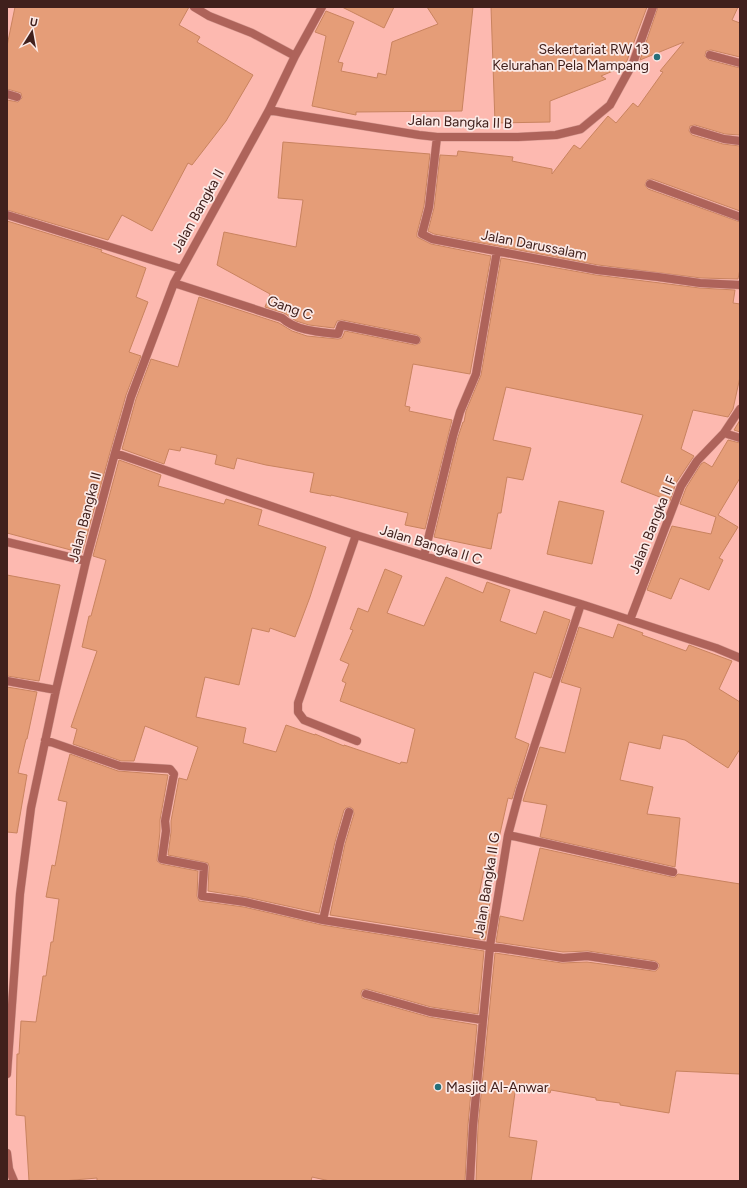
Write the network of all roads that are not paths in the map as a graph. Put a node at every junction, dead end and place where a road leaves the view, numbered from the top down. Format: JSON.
{"nodes":[{"id":1,"x":194,"y":7,"type":"edge"},
{"id":2,"x":322,"y":7,"type":"edge"},
{"id":3,"x":653,"y":7,"type":"edge"},
{"id":4,"x":710,"y":55,"type":"dead end"},
{"id":5,"x":295,"y":56,"type":"junction"},
{"id":6,"x":740,"y":63,"type":"edge"},
{"id":7,"x":7,"y":94,"type":"edge"},
{"id":8,"x":17,"y":97,"type":"dead end"},
{"id":9,"x":269,"y":110,"type":"junction"},
{"id":10,"x":694,"y":130,"type":"dead end"},
{"id":11,"x":437,"y":137,"type":"junction"},
{"id":12,"x":740,"y":142,"type":"edge"},
{"id":13,"x":650,"y":184,"type":"dead end"},
{"id":14,"x":7,"y":215,"type":"edge"},
{"id":15,"x":740,"y":217,"type":"edge"},
{"id":16,"x":497,"y":251,"type":"junction"},
{"id":17,"x":181,"y":269,"type":"junction"},
{"id":18,"x":174,"y":283,"type":"junction"},
{"id":19,"x":740,"y":285,"type":"edge"},
{"id":20,"x":416,"y":340,"type":"dead end"},
{"id":21,"x":740,"y":409,"type":"edge"},
{"id":22,"x":724,"y":433,"type":"junction"},
{"id":23,"x":740,"y":438,"type":"edge"},
{"id":24,"x":115,"y":452,"type":"junction"},
{"id":25,"x":356,"y":535,"type":"junction"},
{"id":26,"x":7,"y":542,"type":"edge"},
{"id":27,"x":424,"y":556,"type":"junction"},
{"id":28,"x":86,"y":560,"type":"junction"},
{"id":29,"x":581,"y":604,"type":"junction"},
{"id":30,"x":630,"y":620,"type":"junction"},
{"id":31,"x":740,"y":658,"type":"edge"},
{"id":32,"x":7,"y":681,"type":"edge"},
{"id":33,"x":56,"y":690,"type":"junction"},
{"id":34,"x":45,"y":740,"type":"junction"},
{"id":35,"x":356,"y":741,"type":"dead end"},
{"id":36,"x":349,"y":812,"type":"dead end"},
{"id":37,"x":508,"y":835,"type":"junction"},
{"id":38,"x":673,"y":872,"type":"dead end"},
{"id":39,"x":323,"y":920,"type":"junction"},
{"id":40,"x":490,"y":946,"type":"junction"},
{"id":41,"x":654,"y":966,"type":"dead end"},
{"id":42,"x":366,"y":994,"type":"dead end"},
{"id":43,"x":482,"y":1020,"type":"junction"},
{"id":44,"x":8,"y":1033,"type":"edge"},
{"id":45,"x":7,"y":1074,"type":"edge"},
{"id":46,"x":7,"y":1153,"type":"edge"},
{"id":47,"x":14,"y":1181,"type":"edge"},
{"id":48,"x":470,"y":1181,"type":"edge"}],
"edges":[{"from":1,"to":5,"type":"street"},
{"from":2,"to":5,"type":"street","name":"Jalan Bangka II"},
{"from":3,"to":11,"type":"street","name":"Jalan Bangka II B"},
{"from":4,"to":6,"type":"street"},
{"from":5,"to":9,"type":"street","name":"Jalan Bangka II"},
{"from":7,"to":8,"type":"street"},
{"from":9,"to":11,"type":"street","name":"Jalan Bangka II B"},
{"from":9,"to":17,"type":"street","name":"Jalan Bangka II"},
{"from":10,"to":12,"type":"street"},
{"from":11,"to":16,"type":"street","name":"Jalan Darussalam"},
{"from":13,"to":15,"type":"street"},
{"from":14,"to":17,"type":"street"},
{"from":16,"to":19,"type":"street","name":"Jalan Darussalam"},
{"from":16,"to":27,"type":"street"},
{"from":17,"to":18,"type":"street","name":"Jalan Bangka II"},
{"from":18,"to":20,"type":"street","name":"Gang C"},
{"from":18,"to":24,"type":"street","name":"Jalan Bangka II"},
{"from":21,"to":22,"type":"street","name":"Jalan Bangka II F"},
{"from":22,"to":23,"type":"street"},
{"from":22,"to":30,"type":"street","name":"Jalan Bangka II F"},
{"from":24,"to":25,"type":"street","name":"Jalan Bangka II C"},
{"from":24,"to":28,"type":"street","name":"Jalan Bangka II"},
{"from":25,"to":27,"type":"street","name":"Jalan Bangka II C"},
{"from":25,"to":35,"type":"street"},
{"from":26,"to":28,"type":"street"},
{"from":27,"to":29,"type":"street","name":"Jalan Bangka II C"},
{"from":28,"to":33,"type":"street","name":"Jalan Bangka II"},
{"from":29,"to":30,"type":"street","name":"Jalan Bangka II C"},
{"from":29,"to":37,"type":"street","name":"Jalan Bangka II G"},
{"from":30,"to":31,"type":"street","name":"Jalan Bangka II C"},
{"from":32,"to":33,"type":"street"},
{"from":33,"to":34,"type":"street","name":"Jalan Bangka II"},
{"from":34,"to":39,"type":"street"},
{"from":34,"to":44,"type":"street","name":"Jalan Bangka II"},
{"from":36,"to":39,"type":"street"},
{"from":37,"to":38,"type":"street"},
{"from":37,"to":40,"type":"street","name":"Jalan Bangka II G"},
{"from":39,"to":40,"type":"street"},
{"from":40,"to":41,"type":"street"},
{"from":40,"to":43,"type":"street","name":"Jalan Bangka II G"},
{"from":42,"to":43,"type":"street"},
{"from":43,"to":48,"type":"street","name":"Jalan Bangka II G"},
{"from":44,"to":45,"type":"street","name":"Jalan Bangka II"},
{"from":46,"to":47,"type":"street"}]}
